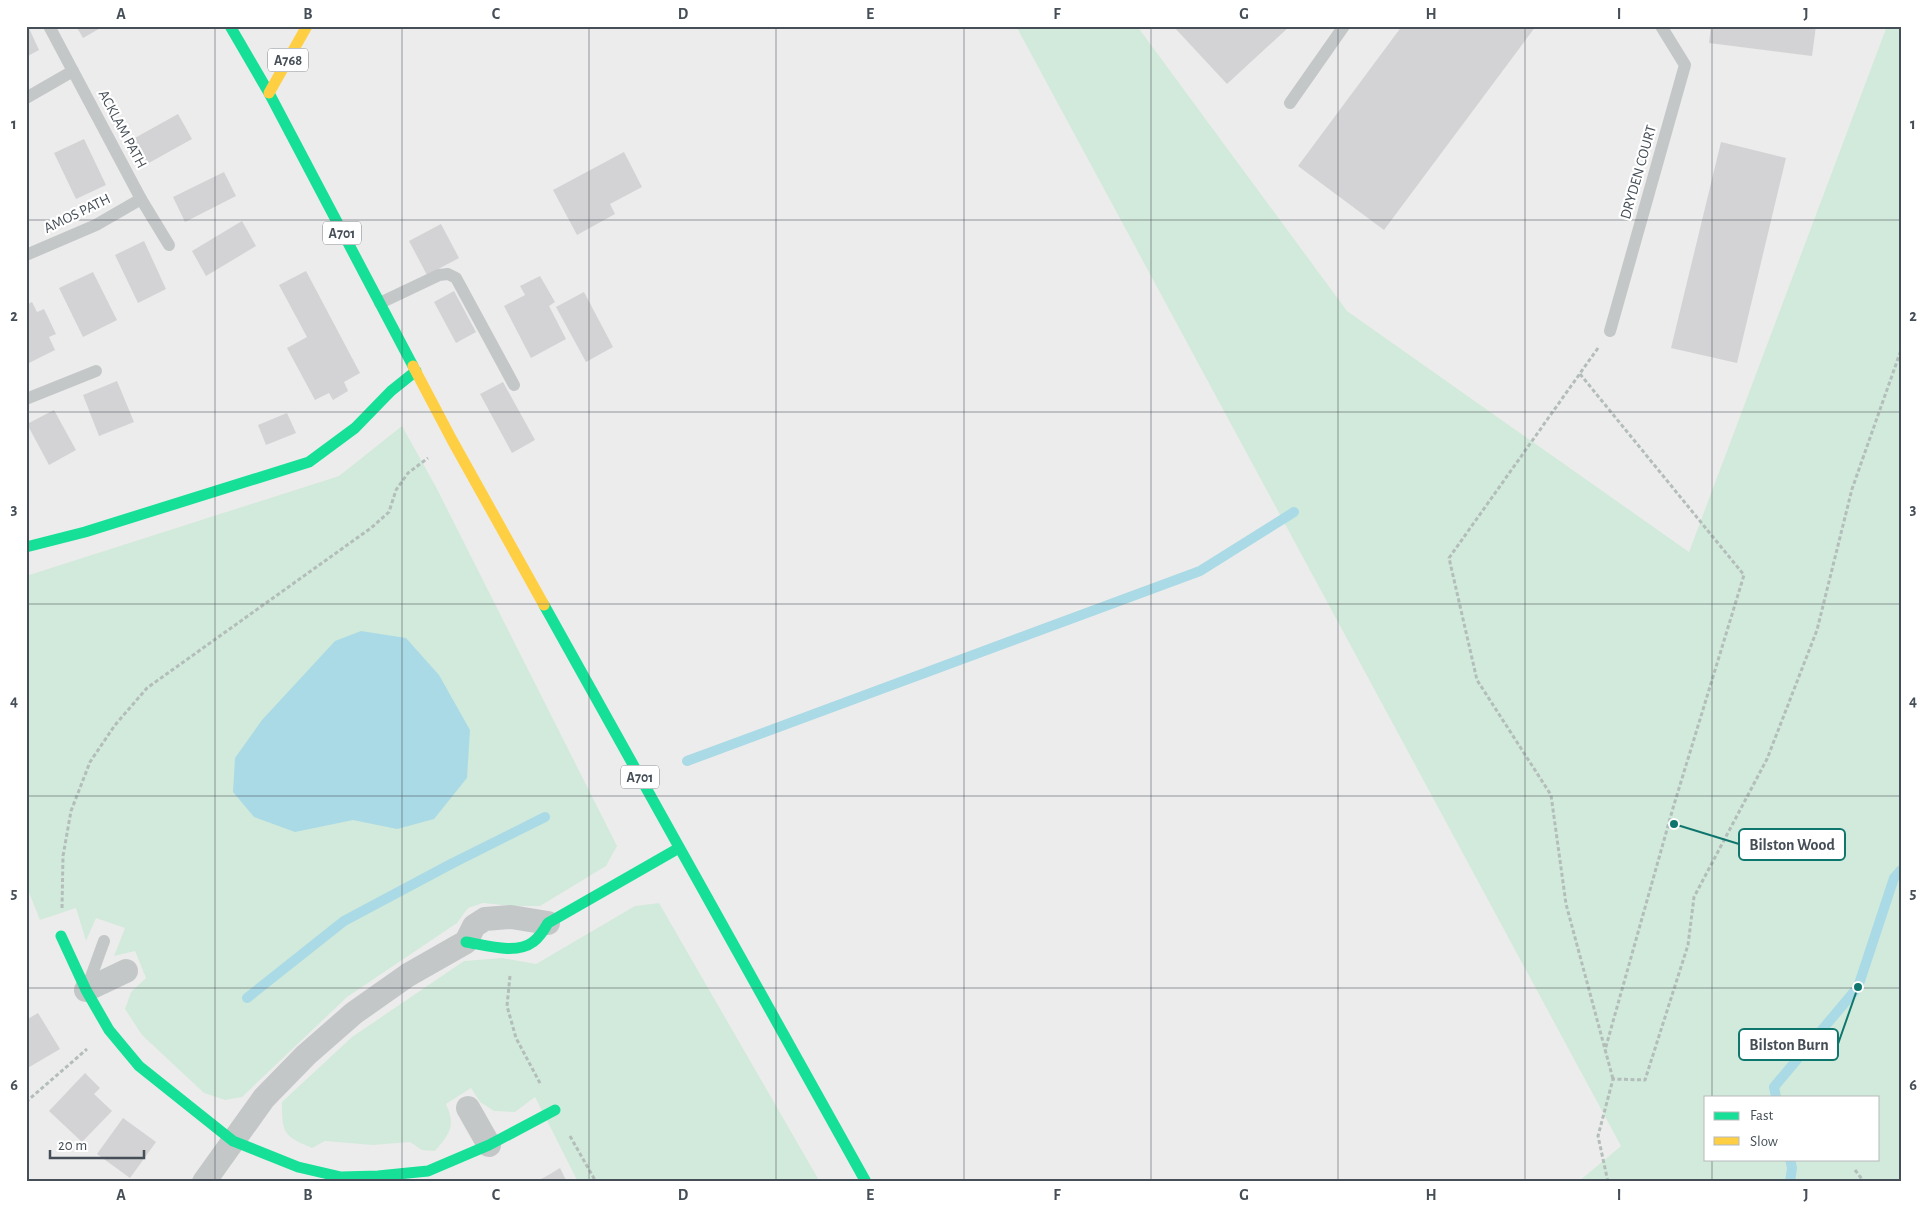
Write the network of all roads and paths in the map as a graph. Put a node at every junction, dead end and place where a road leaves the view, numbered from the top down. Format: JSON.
{"nodes":[{"id":1,"x":49,"y":26,"type":"edge"},
{"id":2,"x":230,"y":26,"type":"edge"},
{"id":3,"x":306,"y":26,"type":"edge"},
{"id":4,"x":1344,"y":26,"type":"edge"},
{"id":5,"x":1661,"y":26,"type":"edge"},
{"id":6,"x":73,"y":71,"type":"junction"},
{"id":7,"x":269,"y":94,"type":"junction"},
{"id":8,"x":26,"y":98,"type":"edge"},
{"id":9,"x":1290,"y":103,"type":"dead end"},
{"id":10,"x":142,"y":199,"type":"junction"},
{"id":11,"x":169,"y":245,"type":"dead end"},
{"id":12,"x":26,"y":255,"type":"edge"},
{"id":13,"x":380,"y":303,"type":"junction"},
{"id":14,"x":1610,"y":331,"type":"joint"},
{"id":15,"x":1901,"y":350,"type":"edge"},
{"id":16,"x":96,"y":371,"type":"dead end"},
{"id":17,"x":416,"y":372,"type":"junction"},
{"id":18,"x":1580,"y":374,"type":"junction"},
{"id":19,"x":514,"y":385,"type":"dead end"},
{"id":20,"x":26,"y":399,"type":"edge"},
{"id":21,"x":452,"y":440,"type":"junction"},
{"id":22,"x":26,"y":547,"type":"edge"},
{"id":23,"x":680,"y":848,"type":"junction"},
{"id":24,"x":548,"y":923,"type":"junction"},
{"id":25,"x":61,"y":936,"type":"joint"},
{"id":26,"x":104,"y":941,"type":"dead end"},
{"id":27,"x":466,"y":942,"type":"junction"},
{"id":28,"x":512,"y":948,"type":"junction"},
{"id":29,"x":126,"y":971,"type":"dead end"},
{"id":30,"x":86,"y":990,"type":"junction"},
{"id":31,"x":109,"y":1030,"type":"junction"},
{"id":32,"x":1605,"y":1050,"type":"junction"},
{"id":33,"x":1613,"y":1079,"type":"junction"},
{"id":34,"x":26,"y":1102,"type":"edge"},
{"id":35,"x":468,"y":1108,"type":"dead end"},
{"id":36,"x":555,"y":1110,"type":"junction"},
{"id":37,"x":233,"y":1141,"type":"junction"},
{"id":38,"x":489,"y":1145,"type":"junction"},
{"id":39,"x":1855,"y":1170,"type":"dead end"},
{"id":40,"x":204,"y":1182,"type":"edge"},
{"id":41,"x":596,"y":1182,"type":"edge"},
{"id":42,"x":866,"y":1182,"type":"edge"},
{"id":43,"x":1608,"y":1182,"type":"edge"},
{"id":44,"x":1864,"y":1182,"type":"edge"}],
"edges":[{"from":1,"to":6,"type":"lane","name":"ACKLAM PATH"},
{"from":2,"to":7,"type":"main road","number":"A701"},
{"from":3,"to":7,"type":"main road","number":"A768"},
{"from":4,"to":9,"type":"lane"},
{"from":5,"to":14,"type":"lane","name":"DRYDEN COURT"},
{"from":6,"to":8,"type":"lane"},
{"from":6,"to":10,"type":"lane","name":"ACKLAM PATH"},
{"from":7,"to":13,"type":"main road","number":"A701"},
{"from":10,"to":11,"type":"lane","name":"ACKLAM PATH"},
{"from":10,"to":12,"type":"lane","name":"AMOS PATH"},
{"from":13,"to":17,"type":"main road","number":"A701"},
{"from":13,"to":19,"type":"lane"},
{"from":14,"to":18,"type":"path"},
{"from":15,"to":33,"type":"path"},
{"from":16,"to":20,"type":"lane"},
{"from":17,"to":21,"type":"main road","number":"A701"},
{"from":17,"to":22,"type":"main road"},
{"from":18,"to":32,"type":"path"},
{"from":18,"to":32,"type":"path"},
{"from":21,"to":23,"type":"main road","number":"A701"},
{"from":21,"to":25,"type":"path"},
{"from":23,"to":24,"type":"main road"},
{"from":23,"to":42,"type":"main road","number":"A701"},
{"from":24,"to":27,"type":"street"},
{"from":24,"to":28,"type":"main road"},
{"from":25,"to":30,"type":"main road"},
{"from":26,"to":30,"type":"lane"},
{"from":27,"to":28,"type":"main road"},
{"from":27,"to":37,"type":"street"},
{"from":28,"to":36,"type":"path"},
{"from":29,"to":30,"type":"street"},
{"from":30,"to":31,"type":"main road"},
{"from":31,"to":34,"type":"path"},
{"from":31,"to":37,"type":"main road"},
{"from":32,"to":33,"type":"path"},
{"from":33,"to":43,"type":"path"},
{"from":35,"to":38,"type":"street"},
{"from":36,"to":38,"type":"main road"},
{"from":36,"to":41,"type":"path"},
{"from":37,"to":38,"type":"main road"},
{"from":37,"to":40,"type":"street"},
{"from":39,"to":44,"type":"path"}]}
